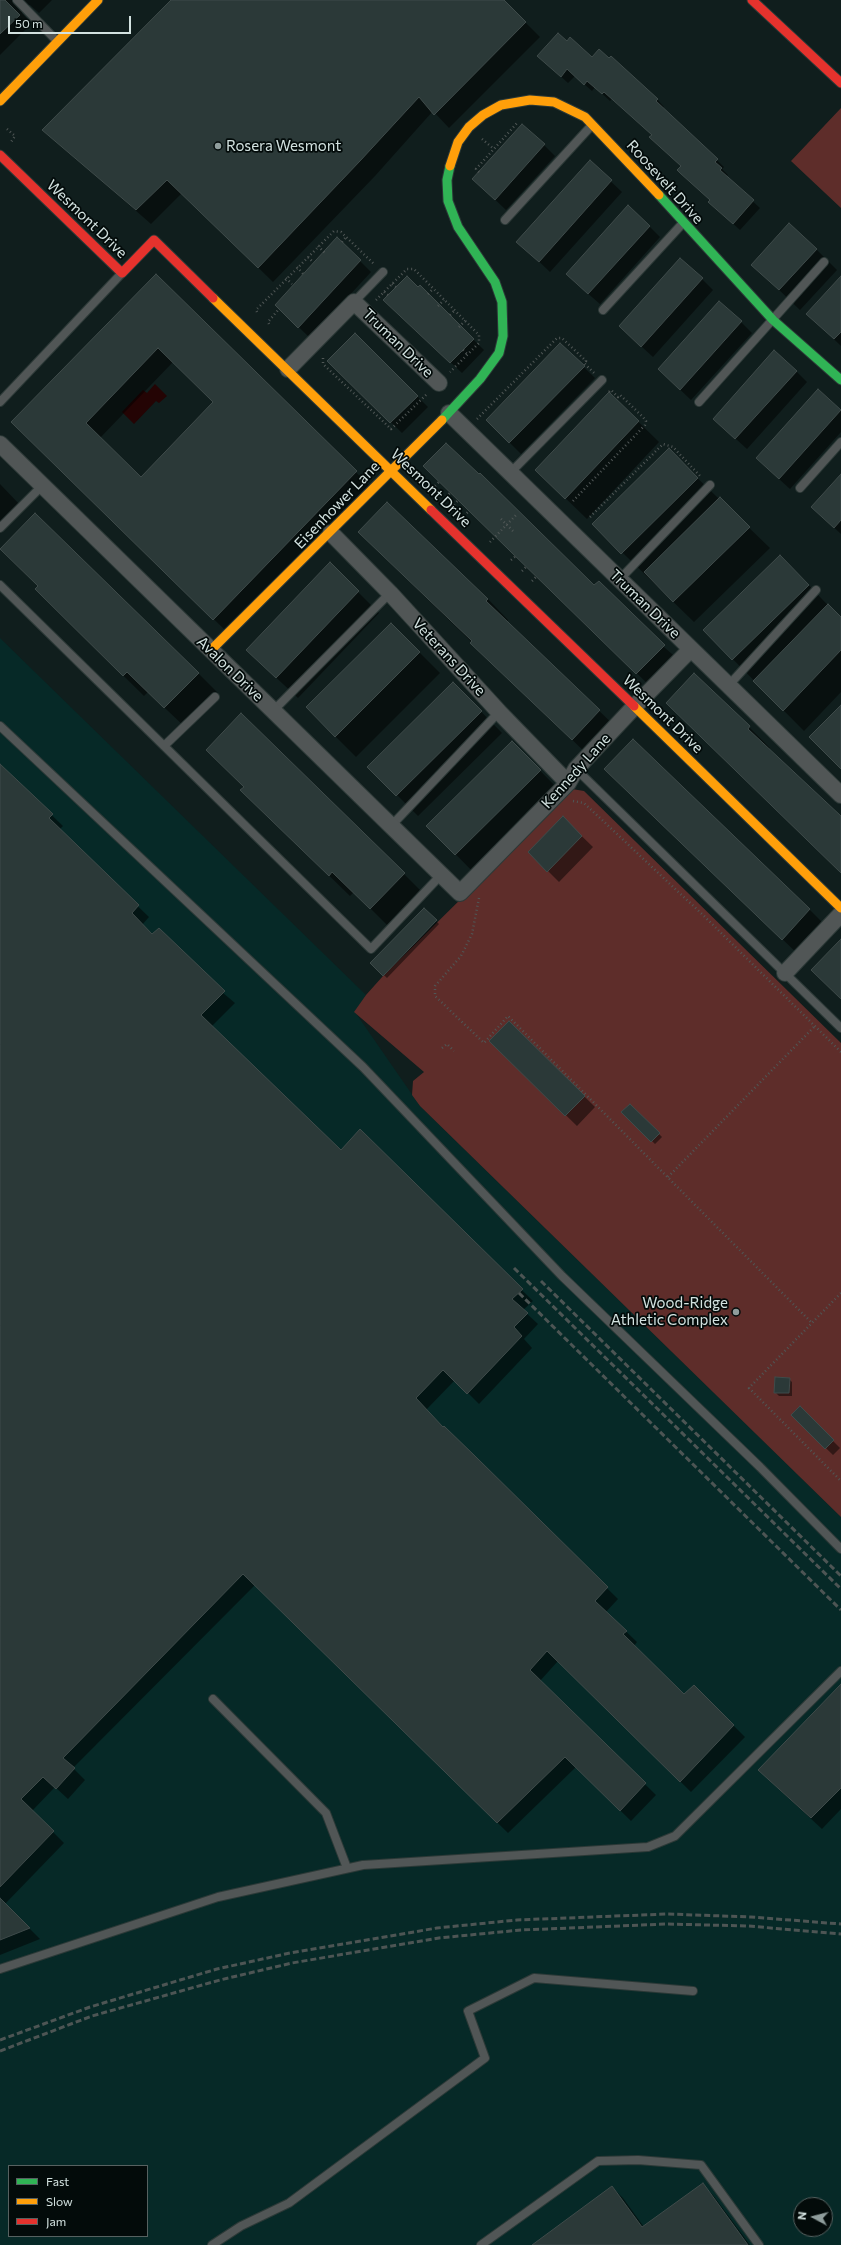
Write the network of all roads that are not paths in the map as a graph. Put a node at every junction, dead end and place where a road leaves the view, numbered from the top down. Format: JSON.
{"nodes":[{"id":1,"x":17,"y":0,"type":"edge"},
{"id":2,"x":98,"y":0,"type":"edge"},
{"id":3,"x":752,"y":0,"type":"edge"},
{"id":4,"x":58,"y":41,"type":"junction"},
{"id":5,"x":841,"y":82,"type":"edge"},
{"id":6,"x":0,"y":101,"type":"edge"},
{"id":7,"x":593,"y":124,"type":"junction"},
{"id":8,"x":0,"y":155,"type":"edge"},
{"id":9,"x":451,"y":159,"type":"joint"},
{"id":10,"x":505,"y":220,"type":"dead end"},
{"id":11,"x":683,"y":223,"type":"junction"},
{"id":12,"x":824,"y":262,"type":"dead end"},
{"id":13,"x":383,"y":272,"type":"road end"},
{"id":14,"x":122,"y":273,"type":"junction"},
{"id":15,"x":354,"y":302,"type":"junction"},
{"id":16,"x":603,"y":310,"type":"dead end"},
{"id":17,"x":773,"y":320,"type":"junction"},
{"id":18,"x":288,"y":368,"type":"junction"},
{"id":19,"x":841,"y":380,"type":"edge"},
{"id":20,"x":601,"y":381,"type":"road end"},
{"id":21,"x":439,"y":383,"type":"road end"},
{"id":22,"x":0,"y":402,"type":"edge"},
{"id":23,"x":699,"y":402,"type":"dead end"},
{"id":24,"x":449,"y":413,"type":"junction"},
{"id":25,"x":841,"y":442,"type":"edge"},
{"id":26,"x":0,"y":444,"type":"edge"},
{"id":27,"x":391,"y":469,"type":"junction"},
{"id":28,"x":512,"y":472,"type":"junction"},
{"id":29,"x":42,"y":486,"type":"junction"},
{"id":30,"x":710,"y":486,"type":"road end"},
{"id":31,"x":800,"y":488,"type":"dead end"},
{"id":32,"x":0,"y":528,"type":"edge"},
{"id":33,"x":331,"y":532,"type":"junction"},
{"id":34,"x":620,"y":579,"type":"junction"},
{"id":35,"x":0,"y":585,"type":"edge"},
{"id":36,"x":816,"y":590,"type":"dead end"},
{"id":37,"x":390,"y":593,"type":"junction"},
{"id":38,"x":691,"y":649,"type":"junction"},
{"id":39,"x":211,"y":650,"type":"junction"},
{"id":40,"x":729,"y":685,"type":"junction"},
{"id":41,"x":216,"y":697,"type":"dead end"},
{"id":42,"x":634,"y":706,"type":"junction"},
{"id":43,"x":273,"y":711,"type":"junction"},
{"id":44,"x":499,"y":712,"type":"junction"},
{"id":45,"x":0,"y":726,"type":"edge"},
{"id":46,"x":164,"y":746,"type":"junction"},
{"id":47,"x":572,"y":776,"type":"junction"},
{"id":48,"x":840,"y":791,"type":"edge"},
{"id":49,"x":391,"y":826,"type":"junction"},
{"id":50,"x":441,"y":875,"type":"junction"},
{"id":51,"x":460,"y":893,"type":"joint"},
{"id":52,"x":841,"y":908,"type":"edge"},
{"id":53,"x":841,"y":914,"type":"edge"},
{"id":54,"x":785,"y":973,"type":"junction"},
{"id":55,"x":841,"y":1028,"type":"edge"},
{"id":56,"x":841,"y":1549,"type":"edge"},
{"id":57,"x":841,"y":1671,"type":"edge"},
{"id":58,"x":213,"y":1699,"type":"dead end"},
{"id":59,"x":347,"y":1868,"type":"junction"},
{"id":60,"x":0,"y":1969,"type":"edge"},
{"id":61,"x":693,"y":1991,"type":"dead end"},
{"id":62,"x":212,"y":2245,"type":"edge"},
{"id":63,"x":481,"y":2245,"type":"edge"},
{"id":64,"x":759,"y":2245,"type":"edge"}],
"edges":[{"from":1,"to":4,"type":"lane"},
{"from":2,"to":4,"type":"street"},
{"from":3,"to":5,"type":"street"},
{"from":4,"to":6,"type":"street"},
{"from":7,"to":9,"type":"street","name":"Roosevelt Drive"},
{"from":7,"to":10,"type":"lane"},
{"from":7,"to":11,"type":"street","name":"Roosevelt Drive"},
{"from":8,"to":14,"type":"street","name":"Wesmont Drive"},
{"from":9,"to":24,"type":"street","name":"Eisenhower Lane"},
{"from":11,"to":16,"type":"lane"},
{"from":11,"to":17,"type":"street","name":"Roosevelt Drive"},
{"from":12,"to":17,"type":"lane"},
{"from":13,"to":15,"type":"lane"},
{"from":14,"to":18,"type":"street","name":"Wesmont Drive"},
{"from":14,"to":22,"type":"lane"},
{"from":15,"to":18,"type":"street","name":"Truman Drive"},
{"from":15,"to":21,"type":"street","name":"Truman Drive"},
{"from":17,"to":19,"type":"street","name":"Roosevelt Drive"},
{"from":17,"to":23,"type":"lane"},
{"from":18,"to":27,"type":"street","name":"Wesmont Drive"},
{"from":20,"to":28,"type":"lane"},
{"from":24,"to":27,"type":"street","name":"Eisenhower Lane"},
{"from":24,"to":28,"type":"street","name":"Truman Drive"},
{"from":25,"to":31,"type":"lane"},
{"from":26,"to":29,"type":"street","name":"Avalon Drive"},
{"from":27,"to":33,"type":"street","name":"Eisenhower Lane"},
{"from":27,"to":42,"type":"street","name":"Wesmont Drive"},
{"from":28,"to":34,"type":"street","name":"Truman Drive"},
{"from":29,"to":32,"type":"lane"},
{"from":29,"to":39,"type":"street","name":"Avalon Drive"},
{"from":30,"to":34,"type":"lane"},
{"from":33,"to":37,"type":"street","name":"Veterans Drive"},
{"from":33,"to":39,"type":"street","name":"Eisenhower Lane"},
{"from":34,"to":38,"type":"street","name":"Truman Drive"},
{"from":35,"to":46,"type":"lane"},
{"from":36,"to":40,"type":"lane"},
{"from":37,"to":43,"type":"lane"},
{"from":37,"to":44,"type":"street","name":"Veterans Drive"},
{"from":38,"to":40,"type":"street","name":"Truman Drive"},
{"from":38,"to":42,"type":"street","name":"Kennedy Lane"},
{"from":39,"to":43,"type":"street","name":"Avalon Drive"},
{"from":40,"to":48,"type":"street","name":"Truman Drive"},
{"from":41,"to":46,"type":"lane"},
{"from":42,"to":47,"type":"street","name":"Kennedy Lane"},
{"from":42,"to":52,"type":"street","name":"Wesmont Drive"},
{"from":43,"to":49,"type":"street","name":"Avalon Drive"},
{"from":44,"to":47,"type":"street","name":"Veterans Drive"},
{"from":44,"to":49,"type":"lane"},
{"from":45,"to":56,"type":"lane"},
{"from":46,"to":50,"type":"lane"},
{"from":47,"to":51,"type":"street","name":"Kennedy Lane"},
{"from":47,"to":54,"type":"lane"},
{"from":49,"to":50,"type":"street","name":"Avalon Drive"},
{"from":50,"to":51,"type":"street","name":"Avalon Drive"},
{"from":53,"to":54,"type":"street"},
{"from":54,"to":55,"type":"lane"},
{"from":57,"to":59,"type":"lane"},
{"from":58,"to":59,"type":"lane"},
{"from":59,"to":60,"type":"lane"},
{"from":61,"to":62,"type":"lane"},
{"from":63,"to":64,"type":"lane"}]}
